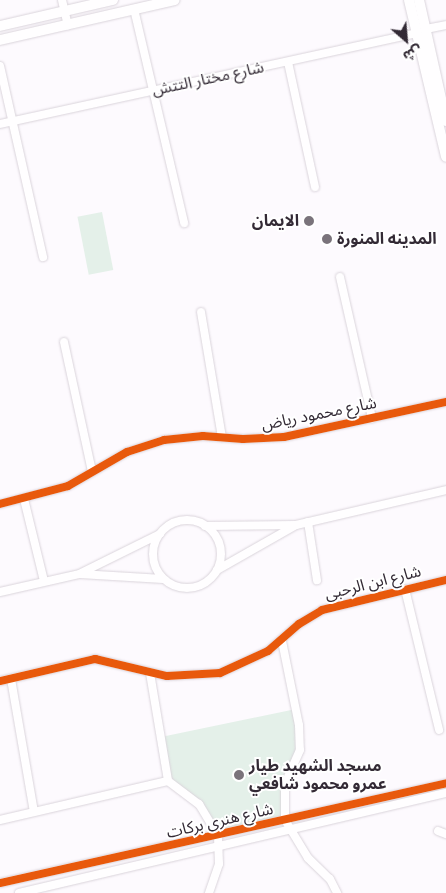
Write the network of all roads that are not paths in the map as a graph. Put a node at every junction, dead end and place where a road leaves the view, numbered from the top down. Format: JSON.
{"nodes":[{"id":1,"x":62,"y":0,"type":"edge"},
{"id":2,"x":113,"y":0,"type":"edge"},
{"id":3,"x":174,"y":0,"type":"edge"},
{"id":4,"x":409,"y":0,"type":"edge"},
{"id":5,"x":419,"y":0,"type":"edge"},
{"id":6,"x":134,"y":9,"type":"junction"},
{"id":7,"x":65,"y":11,"type":"junction"},
{"id":8,"x":68,"y":24,"type":"junction"},
{"id":9,"x":446,"y":25,"type":"edge"},
{"id":10,"x":0,"y":26,"type":"edge"},
{"id":11,"x":421,"y":31,"type":"junction"},
{"id":12,"x":0,"y":40,"type":"edge"},
{"id":13,"x":288,"y":62,"type":"junction"},
{"id":14,"x":0,"y":66,"type":"edge"},
{"id":15,"x":152,"y":92,"type":"junction"},
{"id":16,"x":443,"y":97,"type":"edge"},
{"id":17,"x":446,"y":121,"type":"edge"},
{"id":18,"x":12,"y":122,"type":"junction"},
{"id":19,"x":0,"y":124,"type":"edge"},
{"id":20,"x":446,"y":157,"type":"edge"},
{"id":21,"x":315,"y":187,"type":"dead end"},
{"id":22,"x":184,"y":223,"type":"dead end"},
{"id":23,"x":43,"y":257,"type":"dead end"},
{"id":24,"x":340,"y":277,"type":"dead end"},
{"id":25,"x":200,"y":312,"type":"dead end"},
{"id":26,"x":64,"y":342,"type":"dead end"},
{"id":27,"x":446,"y":402,"type":"edge"},
{"id":28,"x":372,"y":418,"type":"junction"},
{"id":29,"x":222,"y":437,"type":"junction"},
{"id":30,"x":92,"y":471,"type":"junction"},
{"id":31,"x":446,"y":490,"type":"edge"},
{"id":32,"x":24,"y":499,"type":"junction"},
{"id":33,"x":0,"y":504,"type":"edge"},
{"id":34,"x":308,"y":522,"type":"junction"},
{"id":35,"x":296,"y":525,"type":"junction"},
{"id":36,"x":205,"y":526,"type":"junction"},
{"id":37,"x":160,"y":534,"type":"junction"},
{"id":38,"x":217,"y":570,"type":"junction"},
{"id":39,"x":80,"y":574,"type":"junction"},
{"id":40,"x":163,"y":579,"type":"junction"},
{"id":41,"x":317,"y":580,"type":"dead end"},
{"id":42,"x":446,"y":580,"type":"edge"},
{"id":43,"x":44,"y":581,"type":"junction"},
{"id":44,"x":406,"y":589,"type":"junction"},
{"id":45,"x":0,"y":592,"type":"edge"},
{"id":46,"x":282,"y":640,"type":"junction"},
{"id":47,"x":150,"y":673,"type":"junction"},
{"id":48,"x":11,"y":679,"type":"junction"},
{"id":49,"x":0,"y":681,"type":"edge"},
{"id":50,"x":439,"y":730,"type":"dead end"},
{"id":51,"x":168,"y":780,"type":"junction"},
{"id":52,"x":446,"y":783,"type":"edge"},
{"id":53,"x":446,"y":793,"type":"edge"},
{"id":54,"x":34,"y":812,"type":"junction"},
{"id":55,"x":0,"y":820,"type":"edge"},
{"id":56,"x":285,"y":820,"type":"junction"},
{"id":57,"x":289,"y":828,"type":"junction"},
{"id":58,"x":438,"y":831,"type":"dead end"},
{"id":59,"x":446,"y":834,"type":"edge"},
{"id":60,"x":218,"y":836,"type":"junction"},
{"id":61,"x":219,"y":845,"type":"junction"},
{"id":62,"x":0,"y":883,"type":"edge"},
{"id":63,"x":19,"y":893,"type":"edge"},
{"id":64,"x":209,"y":893,"type":"edge"},
{"id":65,"x":337,"y":893,"type":"edge"}],
"edges":[{"from":1,"to":7,"type":"street"},
{"from":2,"to":7,"type":"street"},
{"from":3,"to":6,"type":"street"},
{"from":4,"to":11,"type":"street"},
{"from":5,"to":11,"type":"street"},
{"from":6,"to":8,"type":"street"},
{"from":6,"to":15,"type":"street"},
{"from":7,"to":8,"type":"street"},
{"from":7,"to":10,"type":"street"},
{"from":8,"to":12,"type":"street"},
{"from":9,"to":11,"type":"street","name":"شارع مختار التتش"},
{"from":11,"to":13,"type":"street","name":"شارع مختار التتش"},
{"from":11,"to":16,"type":"street"},
{"from":11,"to":20,"type":"street"},
{"from":13,"to":15,"type":"street","name":"شارع مختار التتش"},
{"from":13,"to":21,"type":"street"},
{"from":14,"to":18,"type":"street"},
{"from":15,"to":18,"type":"street","name":"شارع مختار التتش"},
{"from":15,"to":22,"type":"street"},
{"from":16,"to":17,"type":"street"},
{"from":18,"to":19,"type":"street","name":"شارع مختار التتش"},
{"from":18,"to":23,"type":"street"},
{"from":24,"to":28,"type":"street"},
{"from":25,"to":29,"type":"street"},
{"from":26,"to":30,"type":"street"},
{"from":27,"to":28,"type":"street","name":"شارع محمود رياض"},
{"from":28,"to":29,"type":"street","name":"شارع محمود رياض"},
{"from":29,"to":30,"type":"street","name":"شارع محمود رياض"},
{"from":30,"to":32,"type":"street","name":"شارع محمود رياض"},
{"from":31,"to":34,"type":"street"},
{"from":32,"to":33,"type":"street","name":"شارع محمود رياض"},
{"from":32,"to":43,"type":"street"},
{"from":34,"to":35,"type":"street"},
{"from":34,"to":41,"type":"street"},
{"from":35,"to":36,"type":"street"},
{"from":35,"to":38,"type":"street"},
{"from":36,"to":37,"type":"street"},
{"from":36,"to":38,"type":"street"},
{"from":37,"to":39,"type":"street"},
{"from":37,"to":40,"type":"street"},
{"from":38,"to":40,"type":"street"},
{"from":39,"to":40,"type":"street"},
{"from":39,"to":43,"type":"street"},
{"from":42,"to":44,"type":"street","name":"شارع ابن الرحبى"},
{"from":43,"to":45,"type":"street"},
{"from":44,"to":46,"type":"street","name":"شارع ابن الرحبى"},
{"from":44,"to":50,"type":"street"},
{"from":46,"to":47,"type":"street","name":"شارع ابن الرحبى"},
{"from":46,"to":56,"type":"street"},
{"from":47,"to":48,"type":"street","name":"شارع ابن الرحبى"},
{"from":47,"to":51,"type":"street"},
{"from":48,"to":49,"type":"street","name":"شارع ابن الرحبى"},
{"from":48,"to":54,"type":"street"},
{"from":51,"to":54,"type":"street"},
{"from":51,"to":60,"type":"street"},
{"from":52,"to":56,"type":"street","name":"شارع هنرى بركات"},
{"from":53,"to":57,"type":"street","name":"شارع هنرى بركات"},
{"from":54,"to":55,"type":"street"},
{"from":56,"to":57,"type":"street"},
{"from":56,"to":60,"type":"street","name":"شارع هنرى بركات"},
{"from":57,"to":61,"type":"street","name":"شارع هنرى بركات"},
{"from":57,"to":65,"type":"street"},
{"from":58,"to":59,"type":"street"},
{"from":60,"to":61,"type":"street"},
{"from":60,"to":62,"type":"street","name":"شارع هنرى بركات"},
{"from":61,"to":63,"type":"street","name":"شارع هنرى بركات"},
{"from":61,"to":64,"type":"street"}]}
